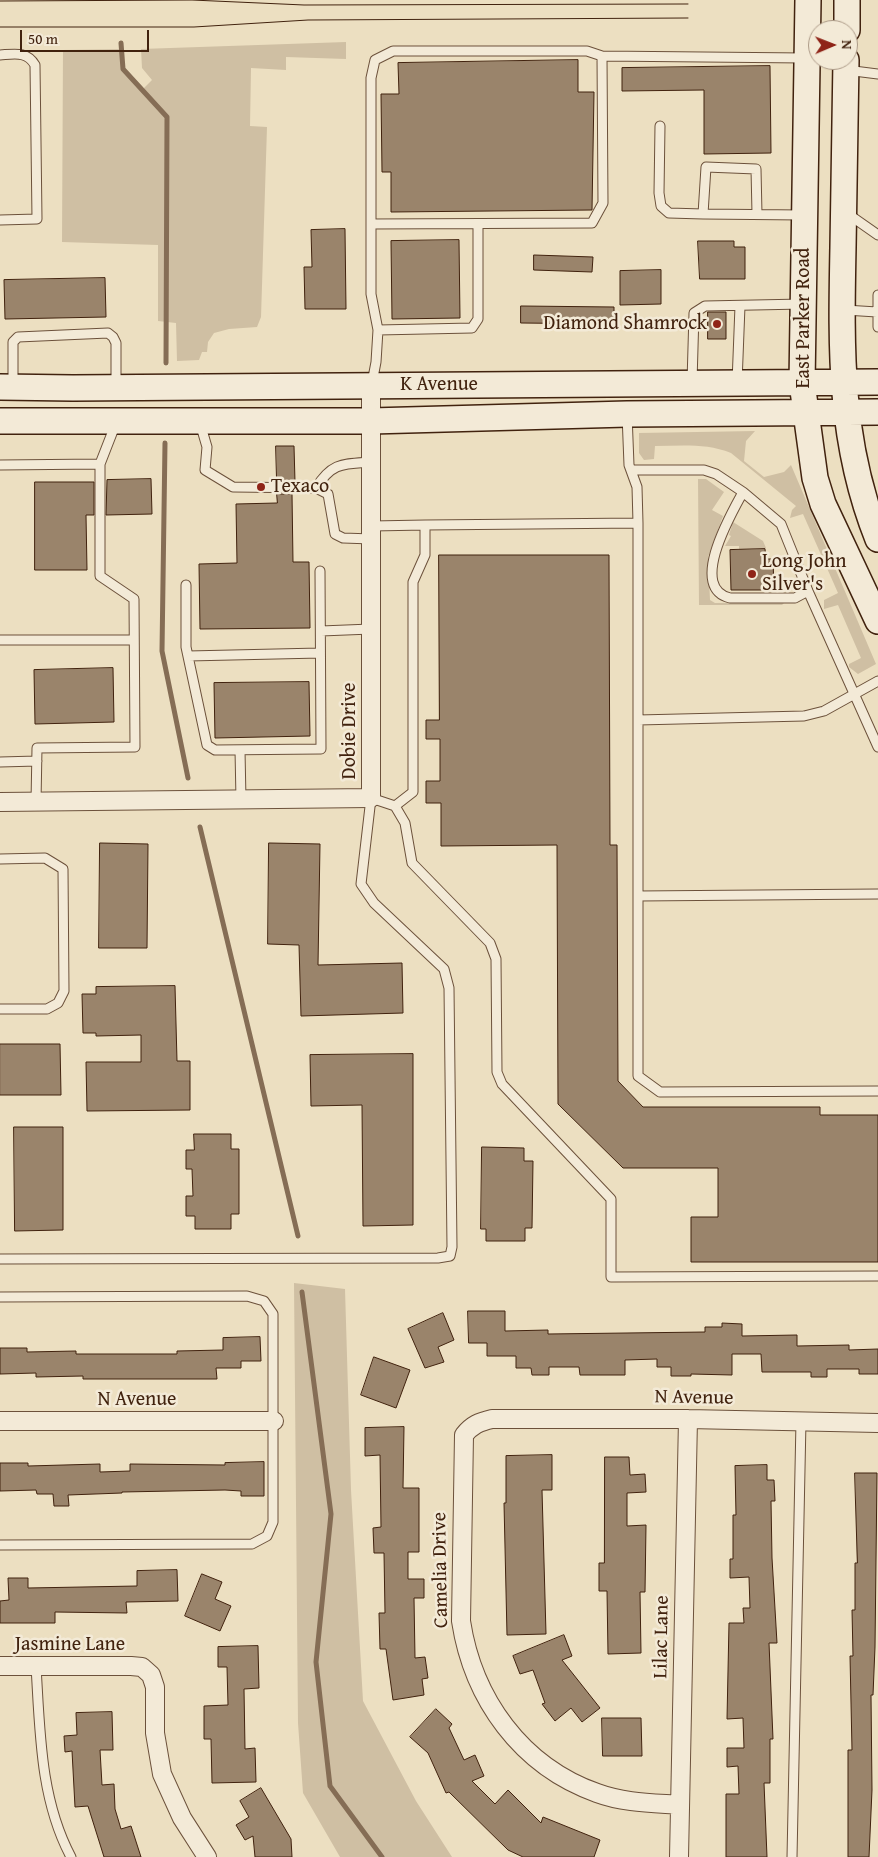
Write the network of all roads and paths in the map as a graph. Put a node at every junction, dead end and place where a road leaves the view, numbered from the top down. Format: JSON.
{"nodes":[{"id":1,"x":808,"y":0,"type":"edge"},
{"id":2,"x":848,"y":0,"type":"edge"},
{"id":3,"x":847,"y":20,"type":"edge"},
{"id":4,"x":0,"y":54,"type":"edge"},
{"id":5,"x":602,"y":56,"type":"junction"},
{"id":6,"x":807,"y":58,"type":"junction"},
{"id":7,"x":858,"y":68,"type":"edge"},
{"id":8,"x":846,"y":70,"type":"edge"},
{"id":9,"x":878,"y":74,"type":"edge"},
{"id":10,"x":660,"y":126,"type":"dead end"},
{"id":11,"x":844,"y":211,"type":"junction"},
{"id":12,"x":703,"y":214,"type":"junction"},
{"id":13,"x":757,"y":214,"type":"junction"},
{"id":14,"x":805,"y":215,"type":"junction"},
{"id":15,"x":0,"y":220,"type":"edge"},
{"id":16,"x":371,"y":224,"type":"junction"},
{"id":17,"x":478,"y":224,"type":"junction"},
{"id":18,"x":878,"y":235,"type":"edge"},
{"id":19,"x":878,"y":295,"type":"edge"},
{"id":20,"x":803,"y":304,"type":"junction"},
{"id":21,"x":740,"y":306,"type":"junction"},
{"id":22,"x":842,"y":310,"type":"junction"},
{"id":23,"x":878,"y":312,"type":"edge"},
{"id":24,"x":878,"y":327,"type":"edge"},
{"id":25,"x":378,"y":330,"type":"junction"},
{"id":26,"x":844,"y":382,"type":"junction"},
{"id":27,"x":878,"y":382,"type":"edge"},
{"id":28,"x":802,"y":383,"type":"junction"},
{"id":29,"x":371,"y":384,"type":"junction"},
{"id":30,"x":692,"y":385,"type":"junction"},
{"id":31,"x":737,"y":385,"type":"junction"},
{"id":32,"x":7,"y":387,"type":"edge"},
{"id":33,"x":116,"y":388,"type":"junction"},
{"id":34,"x":805,"y":412,"type":"junction"},
{"id":35,"x":847,"y":412,"type":"junction"},
{"id":36,"x":878,"y":412,"type":"edge"},
{"id":37,"x":627,"y":414,"type":"junction"},
{"id":38,"x":0,"y":421,"type":"edge"},
{"id":39,"x":117,"y":421,"type":"junction"},
{"id":40,"x":199,"y":421,"type":"junction"},
{"id":41,"x":371,"y":421,"type":"junction"},
{"id":42,"x":372,"y":462,"type":"junction"},
{"id":43,"x":100,"y":464,"type":"junction"},
{"id":44,"x":0,"y":465,"type":"edge"},
{"id":45,"x":631,"y":470,"type":"junction"},
{"id":46,"x":316,"y":488,"type":"junction"},
{"id":47,"x":743,"y":492,"type":"junction"},
{"id":48,"x":638,"y":523,"type":"junction"},
{"id":49,"x":426,"y":525,"type":"junction"},
{"id":50,"x":372,"y":533,"type":"junction"},
{"id":51,"x":878,"y":539,"type":"edge"},
{"id":52,"x":320,"y":570,"type":"dead end"},
{"id":53,"x":186,"y":585,"type":"dead end"},
{"id":54,"x":808,"y":591,"type":"junction"},
{"id":55,"x":878,"y":621,"type":"edge"},
{"id":56,"x":371,"y":629,"type":"junction"},
{"id":57,"x":320,"y":631,"type":"junction"},
{"id":58,"x":0,"y":640,"type":"edge"},
{"id":59,"x":134,"y":640,"type":"junction"},
{"id":60,"x":320,"y":653,"type":"junction"},
{"id":61,"x":188,"y":656,"type":"junction"},
{"id":62,"x":878,"y":681,"type":"edge"},
{"id":63,"x":854,"y":693,"type":"junction"},
{"id":64,"x":638,"y":720,"type":"junction"},
{"id":65,"x":878,"y":747,"type":"edge"},
{"id":66,"x":240,"y":750,"type":"junction"},
{"id":67,"x":37,"y":761,"type":"junction"},
{"id":68,"x":0,"y":762,"type":"edge"},
{"id":69,"x":370,"y":798,"type":"junction"},
{"id":70,"x":241,"y":800,"type":"junction"},
{"id":71,"x":0,"y":802,"type":"edge"},
{"id":72,"x":36,"y":802,"type":"junction"},
{"id":73,"x":395,"y":806,"type":"junction"},
{"id":74,"x":0,"y":859,"type":"edge"},
{"id":75,"x":878,"y":894,"type":"edge"},
{"id":76,"x":638,"y":896,"type":"junction"},
{"id":77,"x":0,"y":1009,"type":"edge"},
{"id":78,"x":878,"y":1091,"type":"edge"},
{"id":79,"x":0,"y":1259,"type":"edge"},
{"id":80,"x":878,"y":1276,"type":"edge"},
{"id":81,"x":0,"y":1297,"type":"edge"},
{"id":82,"x":509,"y":1418,"type":"joint"},
{"id":83,"x":688,"y":1419,"type":"junction"},
{"id":84,"x":0,"y":1421,"type":"edge"},
{"id":85,"x":274,"y":1421,"type":"junction"},
{"id":86,"x":801,"y":1421,"type":"junction"},
{"id":87,"x":878,"y":1423,"type":"edge"},
{"id":88,"x":0,"y":1545,"type":"edge"},
{"id":89,"x":0,"y":1666,"type":"edge"},
{"id":90,"x":36,"y":1666,"type":"junction"},
{"id":91,"x":680,"y":1805,"type":"junction"},
{"id":92,"x":71,"y":1857,"type":"edge"},
{"id":93,"x":206,"y":1857,"type":"edge"},
{"id":94,"x":679,"y":1857,"type":"edge"},
{"id":95,"x":792,"y":1857,"type":"edge"}],
"edges":[{"from":1,"to":6,"type":"main road","name":"East Parker Road"},
{"from":2,"to":3,"type":"main road"},
{"from":4,"to":15,"type":"lane"},
{"from":5,"to":6,"type":"lane"},
{"from":5,"to":16,"type":"lane"},
{"from":5,"to":17,"type":"lane"},
{"from":6,"to":14,"type":"main road","name":"East Parker Road"},
{"from":7,"to":9,"type":"lane"},
{"from":8,"to":11,"type":"main road","name":"East Parker Road"},
{"from":10,"to":12,"type":"lane"},
{"from":11,"to":18,"type":"lane"},
{"from":11,"to":22,"type":"main road","name":"East Parker Road"},
{"from":12,"to":13,"type":"lane"},
{"from":12,"to":13,"type":"lane"},
{"from":13,"to":14,"type":"lane"},
{"from":14,"to":20,"type":"main road","name":"East Parker Road"},
{"from":16,"to":17,"type":"lane"},
{"from":16,"to":25,"type":"lane"},
{"from":17,"to":25,"type":"lane"},
{"from":19,"to":23,"type":"lane"},
{"from":20,"to":21,"type":"lane"},
{"from":20,"to":28,"type":"main road","name":"East Parker Road"},
{"from":21,"to":30,"type":"lane"},
{"from":21,"to":31,"type":"lane"},
{"from":22,"to":23,"type":"lane"},
{"from":22,"to":26,"type":"main road","name":"East Parker Road"},
{"from":23,"to":24,"type":"lane"},
{"from":25,"to":29,"type":"lane"},
{"from":26,"to":27,"type":"main road","name":"K Avenue"},
{"from":26,"to":28,"type":"main road","name":"K Avenue"},
{"from":26,"to":35,"type":"main road","name":"East Parker Road"},
{"from":28,"to":31,"type":"main road","name":"K Avenue"},
{"from":28,"to":34,"type":"main road","name":"East Parker Road"},
{"from":29,"to":30,"type":"main road","name":"K Avenue"},
{"from":29,"to":33,"type":"main road","name":"K Avenue"},
{"from":29,"to":41,"type":"street","name":"Dobie Drive"},
{"from":30,"to":31,"type":"main road","name":"K Avenue"},
{"from":32,"to":33,"type":"main road","name":"K Avenue"},
{"from":32,"to":33,"type":"lane"},
{"from":33,"to":39,"type":"main road"},
{"from":34,"to":35,"type":"main road","name":"K Avenue"},
{"from":34,"to":37,"type":"main road","name":"K Avenue"},
{"from":34,"to":55,"type":"main road","name":"East Parker Road"},
{"from":35,"to":36,"type":"main road","name":"K Avenue"},
{"from":35,"to":51,"type":"main road","name":"East Parker Road"},
{"from":37,"to":41,"type":"main road","name":"K Avenue"},
{"from":37,"to":45,"type":"lane"},
{"from":38,"to":39,"type":"main road","name":"K Avenue"},
{"from":39,"to":40,"type":"main road","name":"K Avenue"},
{"from":39,"to":43,"type":"lane"},
{"from":40,"to":41,"type":"main road","name":"K Avenue"},
{"from":40,"to":46,"type":"lane"},
{"from":41,"to":42,"type":"street","name":"Dobie Drive"},
{"from":42,"to":46,"type":"lane"},
{"from":42,"to":50,"type":"street","name":"Dobie Drive"},
{"from":43,"to":44,"type":"lane"},
{"from":43,"to":59,"type":"lane"},
{"from":45,"to":47,"type":"lane"},
{"from":45,"to":48,"type":"lane"},
{"from":46,"to":50,"type":"lane"},
{"from":47,"to":54,"type":"lane"},
{"from":47,"to":54,"type":"lane"},
{"from":48,"to":49,"type":"lane"},
{"from":48,"to":64,"type":"lane"},
{"from":49,"to":50,"type":"lane"},
{"from":49,"to":73,"type":"lane"},
{"from":50,"to":56,"type":"street","name":"Dobie Drive"},
{"from":52,"to":57,"type":"lane"},
{"from":53,"to":61,"type":"lane"},
{"from":54,"to":63,"type":"lane"},
{"from":56,"to":57,"type":"lane"},
{"from":56,"to":69,"type":"street","name":"Dobie Drive"},
{"from":57,"to":60,"type":"lane"},
{"from":58,"to":59,"type":"lane"},
{"from":59,"to":67,"type":"lane"},
{"from":60,"to":61,"type":"lane"},
{"from":60,"to":66,"type":"lane"},
{"from":61,"to":66,"type":"lane"},
{"from":62,"to":63,"type":"lane"},
{"from":63,"to":64,"type":"lane"},
{"from":63,"to":65,"type":"lane"},
{"from":64,"to":76,"type":"lane"},
{"from":66,"to":70,"type":"lane"},
{"from":67,"to":68,"type":"lane"},
{"from":67,"to":72,"type":"lane"},
{"from":69,"to":70,"type":"street","name":"Dobie Drive"},
{"from":69,"to":73,"type":"lane"},
{"from":69,"to":79,"type":"lane"},
{"from":70,"to":72,"type":"street","name":"Dobie Drive"},
{"from":71,"to":72,"type":"street","name":"Dobie Drive"},
{"from":73,"to":80,"type":"lane"},
{"from":74,"to":77,"type":"lane"},
{"from":75,"to":76,"type":"lane"},
{"from":76,"to":78,"type":"lane"},
{"from":81,"to":85,"type":"lane"},
{"from":82,"to":83,"type":"street","name":"N Avenue"},
{"from":82,"to":91,"type":"street","name":"Camelia Drive"},
{"from":83,"to":86,"type":"street","name":"N Avenue"},
{"from":83,"to":91,"type":"street","name":"Lilac Lane"},
{"from":84,"to":85,"type":"street","name":"N Avenue"},
{"from":85,"to":88,"type":"lane"},
{"from":86,"to":87,"type":"street","name":"N Avenue"},
{"from":86,"to":95,"type":"lane"},
{"from":89,"to":90,"type":"street","name":"Jasmine Lane"},
{"from":90,"to":92,"type":"lane"},
{"from":90,"to":93,"type":"street","name":"Jasmine Lane"},
{"from":91,"to":94,"type":"street","name":"Lilac Lane"}]}
